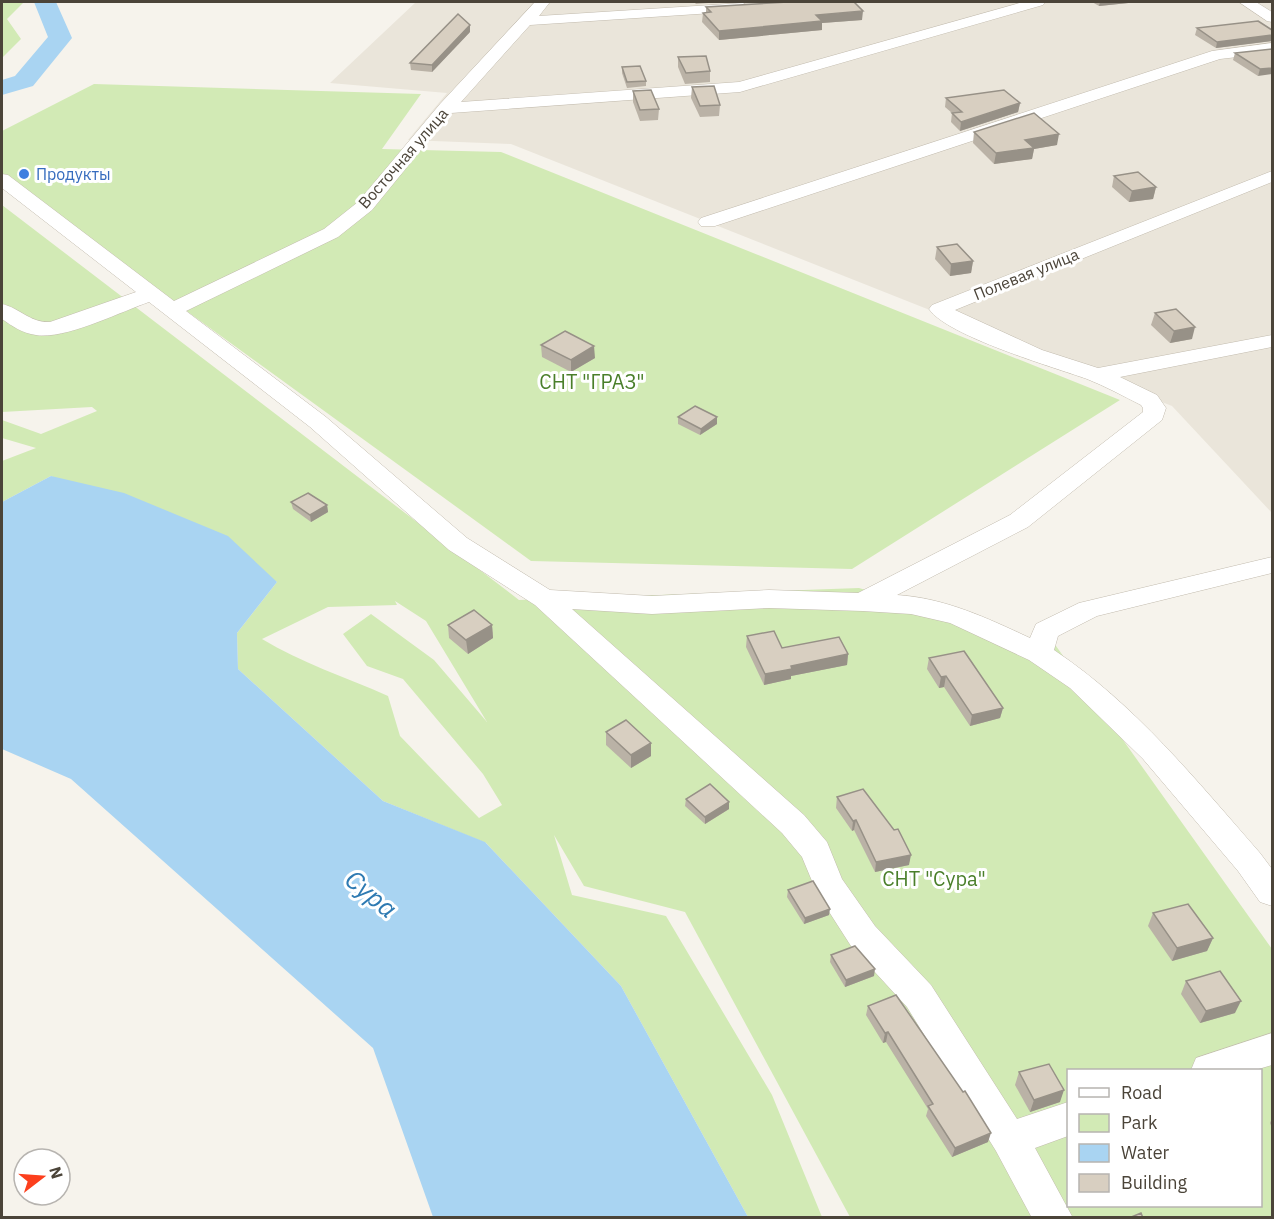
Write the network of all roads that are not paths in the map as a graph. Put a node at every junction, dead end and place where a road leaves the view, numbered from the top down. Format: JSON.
{"nodes":[{"id":1,"x":543,"y":2,"type":"edge"},
{"id":2,"x":1038,"y":2,"type":"edge"},
{"id":3,"x":1246,"y":2,"type":"edge"},
{"id":4,"x":761,"y":5,"type":"edge"},
{"id":5,"x":1272,"y":18,"type":"edge"},
{"id":6,"x":527,"y":21,"type":"junction"},
{"id":7,"x":1272,"y":48,"type":"edge"},
{"id":8,"x":446,"y":108,"type":"junction"},
{"id":9,"x":1272,"y":176,"type":"edge"},
{"id":10,"x":2,"y":179,"type":"edge"},
{"id":11,"x":708,"y":222,"type":"dead end"},
{"id":12,"x":151,"y":294,"type":"junction"},
{"id":13,"x":2,"y":310,"type":"edge"},
{"id":14,"x":171,"y":310,"type":"junction"},
{"id":15,"x":1272,"y":341,"type":"edge"},
{"id":16,"x":1096,"y":375,"type":"junction"},
{"id":17,"x":1272,"y":565,"type":"edge"},
{"id":18,"x":543,"y":599,"type":"junction"},
{"id":19,"x":863,"y":602,"type":"junction"},
{"id":20,"x":1040,"y":653,"type":"junction"},
{"id":21,"x":1272,"y":893,"type":"edge"},
{"id":22,"x":1272,"y":1049,"type":"edge"},
{"id":23,"x":1215,"y":1069,"type":"edge"},
{"id":24,"x":1067,"y":1119,"type":"edge"},
{"id":25,"x":1009,"y":1139,"type":"junction"},
{"id":26,"x":1054,"y":1218,"type":"edge"}],
"edges":[{"from":1,"to":6,"type":"street","name":"Восточная улица"},
{"from":2,"to":8,"type":"street"},
{"from":3,"to":5,"type":"street"},
{"from":4,"to":6,"type":"street"},
{"from":6,"to":8,"type":"street","name":"Восточная улица"},
{"from":7,"to":11,"type":"street"},
{"from":8,"to":14,"type":"street","name":"Восточная улица"},
{"from":9,"to":16,"type":"street","name":"Полевая улица"},
{"from":10,"to":12,"type":"street"},
{"from":12,"to":13,"type":"street"},
{"from":12,"to":14,"type":"street"},
{"from":14,"to":18,"type":"street"},
{"from":15,"to":16,"type":"street"},
{"from":16,"to":19,"type":"street"},
{"from":17,"to":20,"type":"street"},
{"from":18,"to":19,"type":"street"},
{"from":18,"to":25,"type":"street"},
{"from":19,"to":20,"type":"street"},
{"from":20,"to":21,"type":"street"},
{"from":22,"to":23,"type":"street"},
{"from":24,"to":25,"type":"street"},
{"from":25,"to":26,"type":"street"}]}
